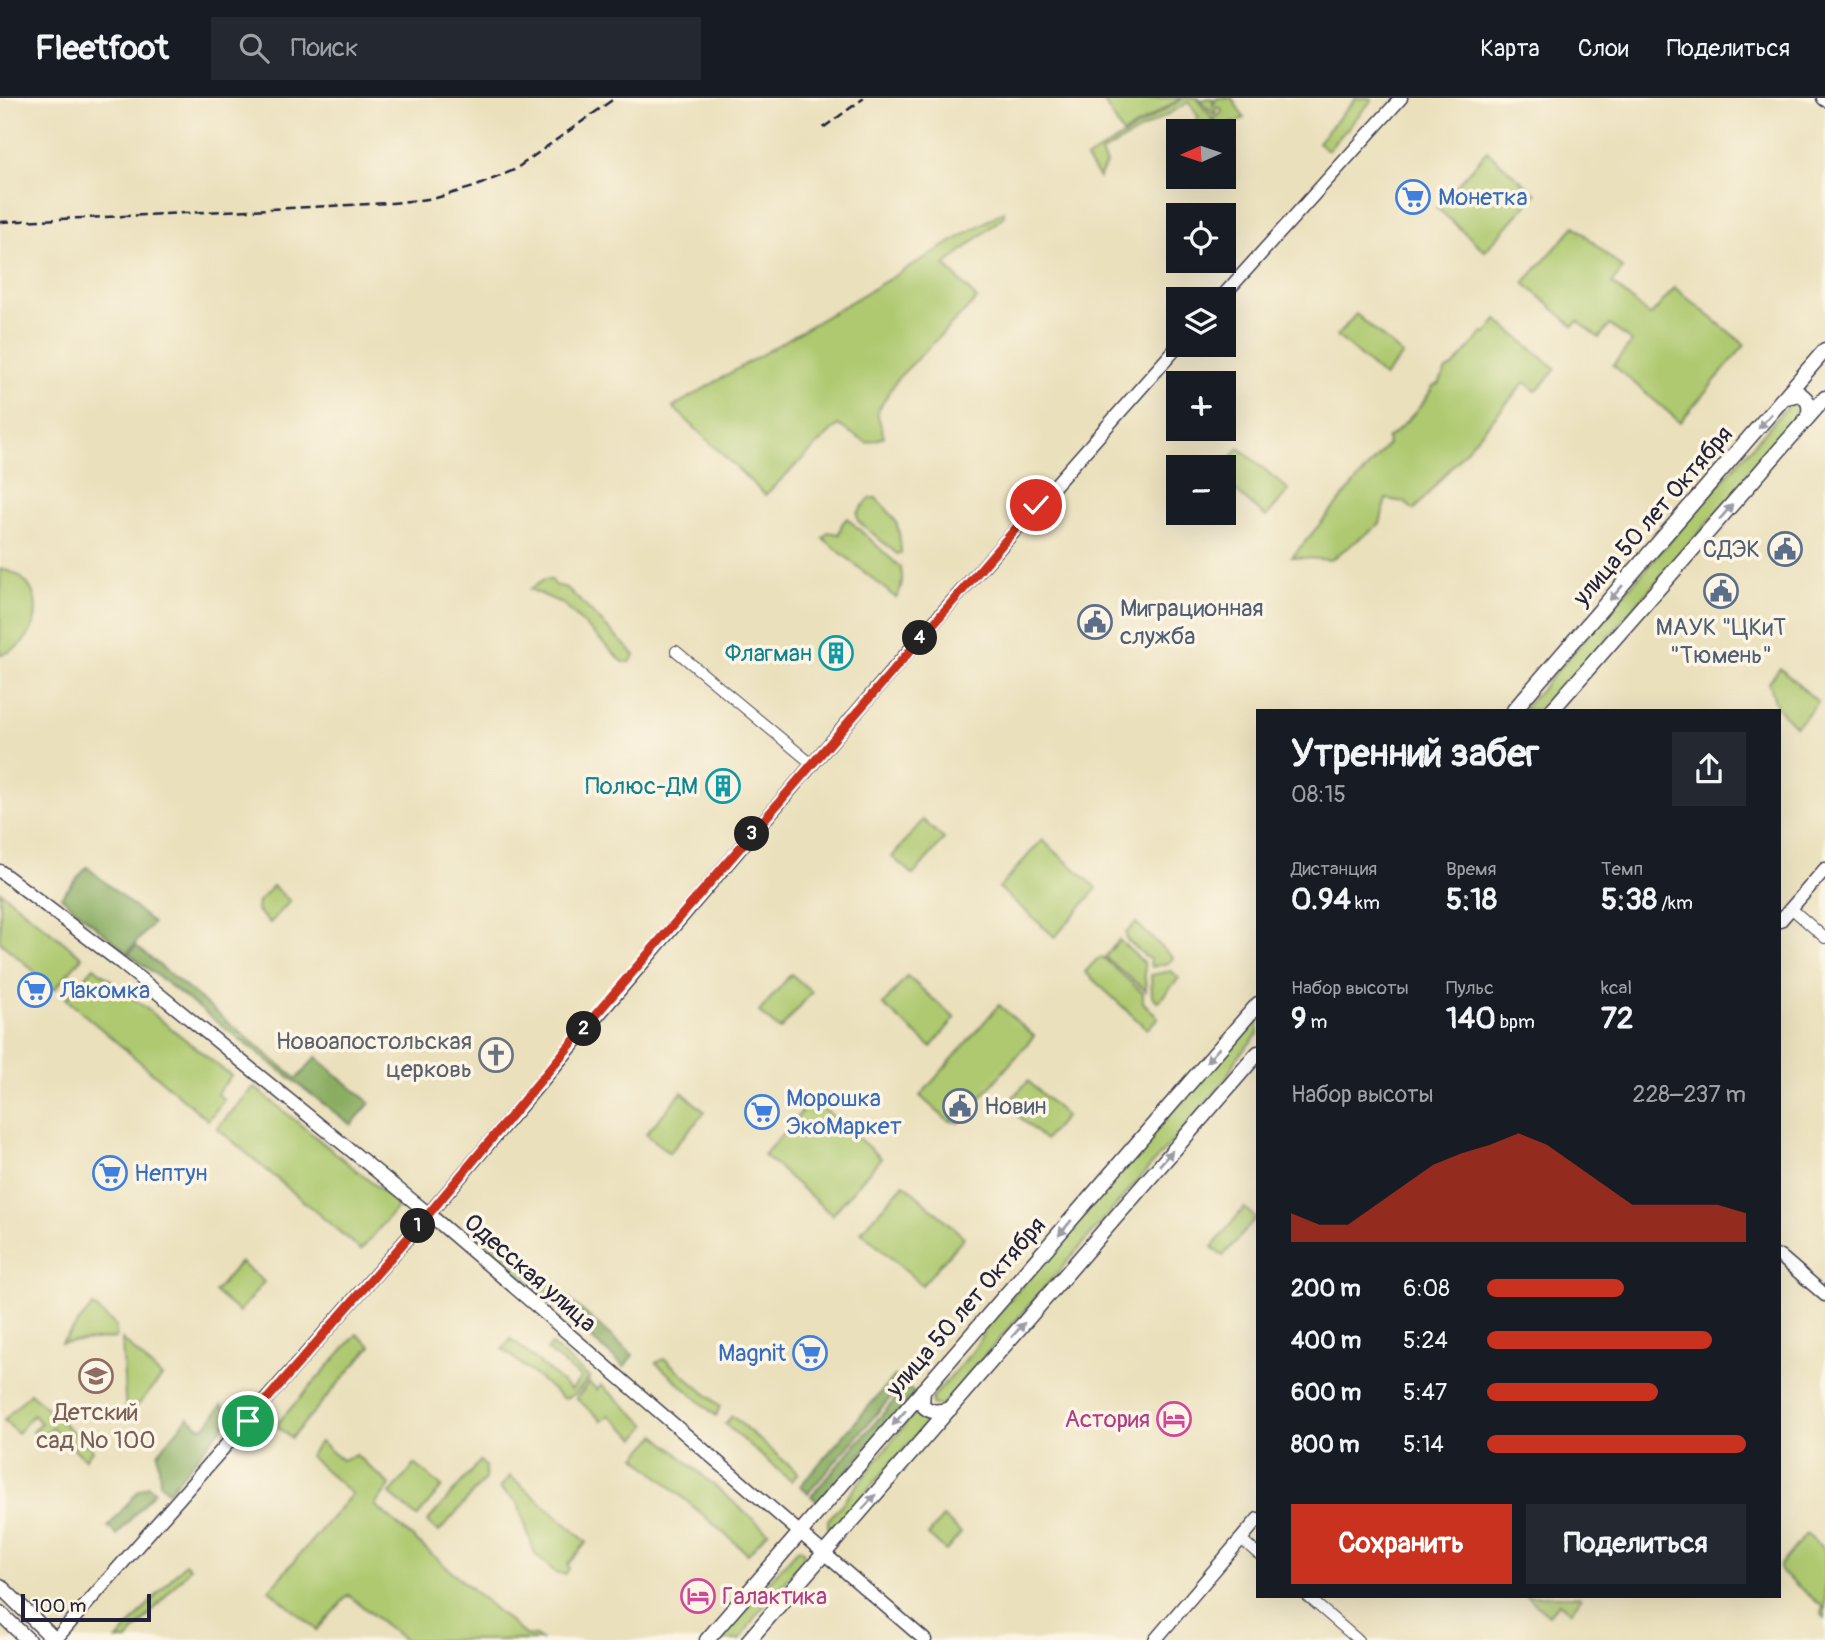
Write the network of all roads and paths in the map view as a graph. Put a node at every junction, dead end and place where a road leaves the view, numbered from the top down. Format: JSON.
{"nodes":[{"id":1,"x":1401,"y":98,"type":"edge"},
{"id":2,"x":1231,"y":287,"type":"edge"},
{"id":3,"x":1825,"y":350,"type":"edge"},
{"id":4,"x":1168,"y":357,"type":"edge"},
{"id":5,"x":1787,"y":397,"type":"junction"},
{"id":6,"x":1825,"y":398,"type":"edge"},
{"id":7,"x":1808,"y":417,"type":"junction"},
{"id":8,"x":676,"y":651,"type":"dead end"},
{"id":9,"x":1515,"y":709,"type":"edge"},
{"id":10,"x":1553,"y":709,"type":"edge"},
{"id":11,"x":812,"y":764,"type":"junction"},
{"id":12,"x":1825,"y":869,"type":"edge"},
{"id":13,"x":0,"y":871,"type":"edge"},
{"id":14,"x":1791,"y":908,"type":"junction"},
{"id":15,"x":1781,"y":920,"type":"edge"},
{"id":16,"x":1825,"y":938,"type":"edge"},
{"id":17,"x":1256,"y":1006,"type":"edge"},
{"id":18,"x":1256,"y":1055,"type":"edge"},
{"id":19,"x":429,"y":1214,"type":"junction"},
{"id":20,"x":1781,"y":1257,"type":"edge"},
{"id":21,"x":1825,"y":1296,"type":"edge"},
{"id":22,"x":923,"y":1390,"type":"junction"},
{"id":23,"x":950,"y":1409,"type":"junction"},
{"id":24,"x":1256,"y":1522,"type":"edge"},
{"id":25,"x":800,"y":1532,"type":"junction"},
{"id":26,"x":1241,"y":1539,"type":"junction"},
{"id":27,"x":1256,"y":1552,"type":"edge"},
{"id":28,"x":824,"y":1553,"type":"junction"},
{"id":29,"x":0,"y":1586,"type":"edge"},
{"id":30,"x":1309,"y":1598,"type":"edge"},
{"id":31,"x":0,"y":1614,"type":"edge"},
{"id":32,"x":28,"y":1640,"type":"edge"},
{"id":33,"x":55,"y":1640,"type":"edge"},
{"id":34,"x":707,"y":1640,"type":"edge"},
{"id":35,"x":749,"y":1640,"type":"edge"},
{"id":36,"x":925,"y":1640,"type":"edge"},
{"id":37,"x":1155,"y":1640,"type":"edge"},
{"id":38,"x":1358,"y":1640,"type":"edge"}],
"edges":[{"from":1,"to":2,"type":"street"},
{"from":3,"to":5,"type":"main road","name":"улица 50 лет Октября"},
{"from":4,"to":11,"type":"street"},
{"from":5,"to":7,"type":"main road"},
{"from":5,"to":9,"type":"main road","name":"улица 50 лет Октября","one_way":true},
{"from":6,"to":7,"type":"main road"},
{"from":10,"to":7,"type":"main road","one_way":true},
{"from":8,"to":11,"type":"street"},
{"from":11,"to":19,"type":"street"},
{"from":12,"to":14,"type":"street"},
{"from":13,"to":19,"type":"street","name":"Одесская улица"},
{"from":14,"to":15,"type":"street"},
{"from":14,"to":16,"type":"street"},
{"from":17,"to":22,"type":"main road","name":"улица 50 лет Октября","one_way":true},
{"from":23,"to":18,"type":"main road","one_way":true},
{"from":19,"to":25,"type":"street","name":"Одесская улица"},
{"from":19,"to":33,"type":"street"},
{"from":20,"to":21,"type":"street"},
{"from":22,"to":23,"type":"main road"},
{"from":22,"to":25,"type":"main road","name":"улица 50 лет Октября","one_way":true},
{"from":28,"to":23,"type":"main road","one_way":true},
{"from":24,"to":26,"type":"street"},
{"from":25,"to":28,"type":"street","name":"Одесская улица"},
{"from":25,"to":34,"type":"main road","name":"улица 50 лет Октября"},
{"from":26,"to":27,"type":"street"},
{"from":26,"to":37,"type":"street"},
{"from":28,"to":35,"type":"main road"},
{"from":28,"to":36,"type":"street","name":"Одесская улица"},
{"from":29,"to":33,"type":"main road"},
{"from":30,"to":38,"type":"street"},
{"from":31,"to":32,"type":"main road"}]}
